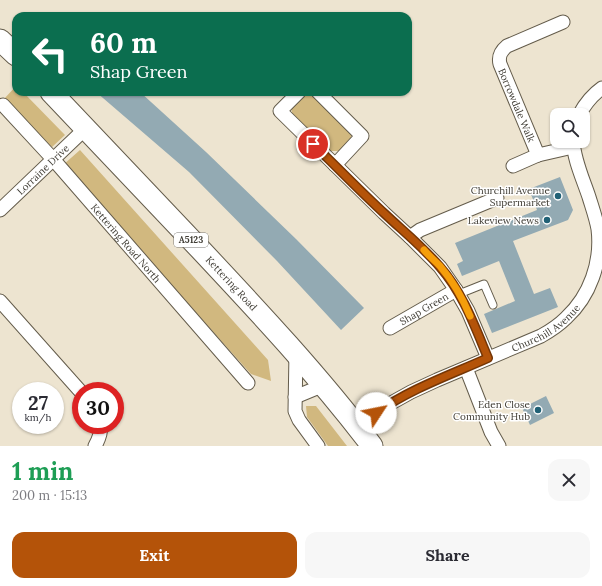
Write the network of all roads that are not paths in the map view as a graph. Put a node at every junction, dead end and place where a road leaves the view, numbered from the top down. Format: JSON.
{"nodes":[{"id":1,"x":563,"y":22,"type":"dead end"},
{"id":2,"x":0,"y":40,"type":"edge"},
{"id":3,"x":12,"y":51,"type":"edge"},
{"id":4,"x":602,"y":88,"type":"edge"},
{"id":5,"x":55,"y":96,"type":"edge"},
{"id":6,"x":295,"y":96,"type":"edge"},
{"id":7,"x":322,"y":96,"type":"edge"},
{"id":8,"x":3,"y":105,"type":"dead end"},
{"id":9,"x":583,"y":108,"type":"edge"},
{"id":10,"x":86,"y":128,"type":"junction"},
{"id":11,"x":560,"y":148,"type":"edge"},
{"id":12,"x":574,"y":148,"type":"edge"},
{"id":13,"x":538,"y":155,"type":"junction"},
{"id":14,"x":52,"y":159,"type":"junction"},
{"id":15,"x":336,"y":165,"type":"junction"},
{"id":16,"x":513,"y":166,"type":"dead end"},
{"id":17,"x":498,"y":198,"type":"dead end"},
{"id":18,"x":0,"y":210,"type":"edge"},
{"id":19,"x":410,"y":237,"type":"junction"},
{"id":20,"x":597,"y":282,"type":"edge"},
{"id":21,"x":458,"y":292,"type":"junction"},
{"id":22,"x":0,"y":301,"type":"edge"},
{"id":23,"x":493,"y":304,"type":"dead end"},
{"id":24,"x":390,"y":328,"type":"dead end"},
{"id":25,"x":296,"y":352,"type":"junction"},
{"id":26,"x":488,"y":358,"type":"junction"},
{"id":27,"x":466,"y":368,"type":"junction"},
{"id":28,"x":72,"y":382,"type":"edge"},
{"id":29,"x":248,"y":383,"type":"dead end"},
{"id":30,"x":324,"y":385,"type":"junction"},
{"id":31,"x":295,"y":397,"type":"junction"},
{"id":32,"x":360,"y":429,"type":"junction"},
{"id":33,"x":100,"y":434,"type":"edge"},
{"id":34,"x":95,"y":446,"type":"edge"},
{"id":35,"x":318,"y":446,"type":"edge"},
{"id":36,"x":372,"y":446,"type":"edge"},
{"id":37,"x":499,"y":446,"type":"edge"}],
"edges":[{"from":1,"to":13,"type":"street","name":"Borrowdale Walk"},
{"from":2,"to":3,"type":"main road"},
{"from":4,"to":9,"type":"street"},
{"from":5,"to":10,"type":"main road","name":"Kettering Road","number":"A5123"},
{"from":6,"to":15,"type":"street","name":"Shap Green"},
{"from":7,"to":15,"type":"street"},
{"from":8,"to":14,"type":"street","name":"Kettering Road North"},
{"from":10,"to":14,"type":"street","name":"Lorraine Drive"},
{"from":10,"to":25,"type":"main road","name":"Kettering Road","number":"A5123"},
{"from":11,"to":13,"type":"street"},
{"from":12,"to":20,"type":"street","name":"Churchill Avenue"},
{"from":13,"to":16,"type":"street"},
{"from":14,"to":18,"type":"street","name":"Lorraine Drive"},
{"from":14,"to":29,"type":"street","name":"Kettering Road North"},
{"from":15,"to":19,"type":"street","name":"Shap Green"},
{"from":17,"to":19,"type":"street"},
{"from":19,"to":21,"type":"street","name":"Shap Green"},
{"from":20,"to":26,"type":"street","name":"Churchill Avenue"},
{"from":21,"to":23,"type":"lane"},
{"from":21,"to":24,"type":"street","name":"Shap Green"},
{"from":21,"to":26,"type":"street","name":"Shap Green"},
{"from":22,"to":28,"type":"street"},
{"from":25,"to":30,"type":"main road","name":"Kettering Road","number":"A5123"},
{"from":25,"to":31,"type":"street"},
{"from":26,"to":27,"type":"street","name":"Churchill Avenue"},
{"from":27,"to":32,"type":"street","name":"Churchill Avenue"},
{"from":27,"to":37,"type":"street"},
{"from":30,"to":31,"type":"street"},
{"from":30,"to":32,"type":"main road","name":"Kettering Road","number":"A5123"},
{"from":31,"to":35,"type":"street"},
{"from":32,"to":36,"type":"main road","name":"Kettering Road","number":"A5123"},
{"from":33,"to":34,"type":"street"}]}
